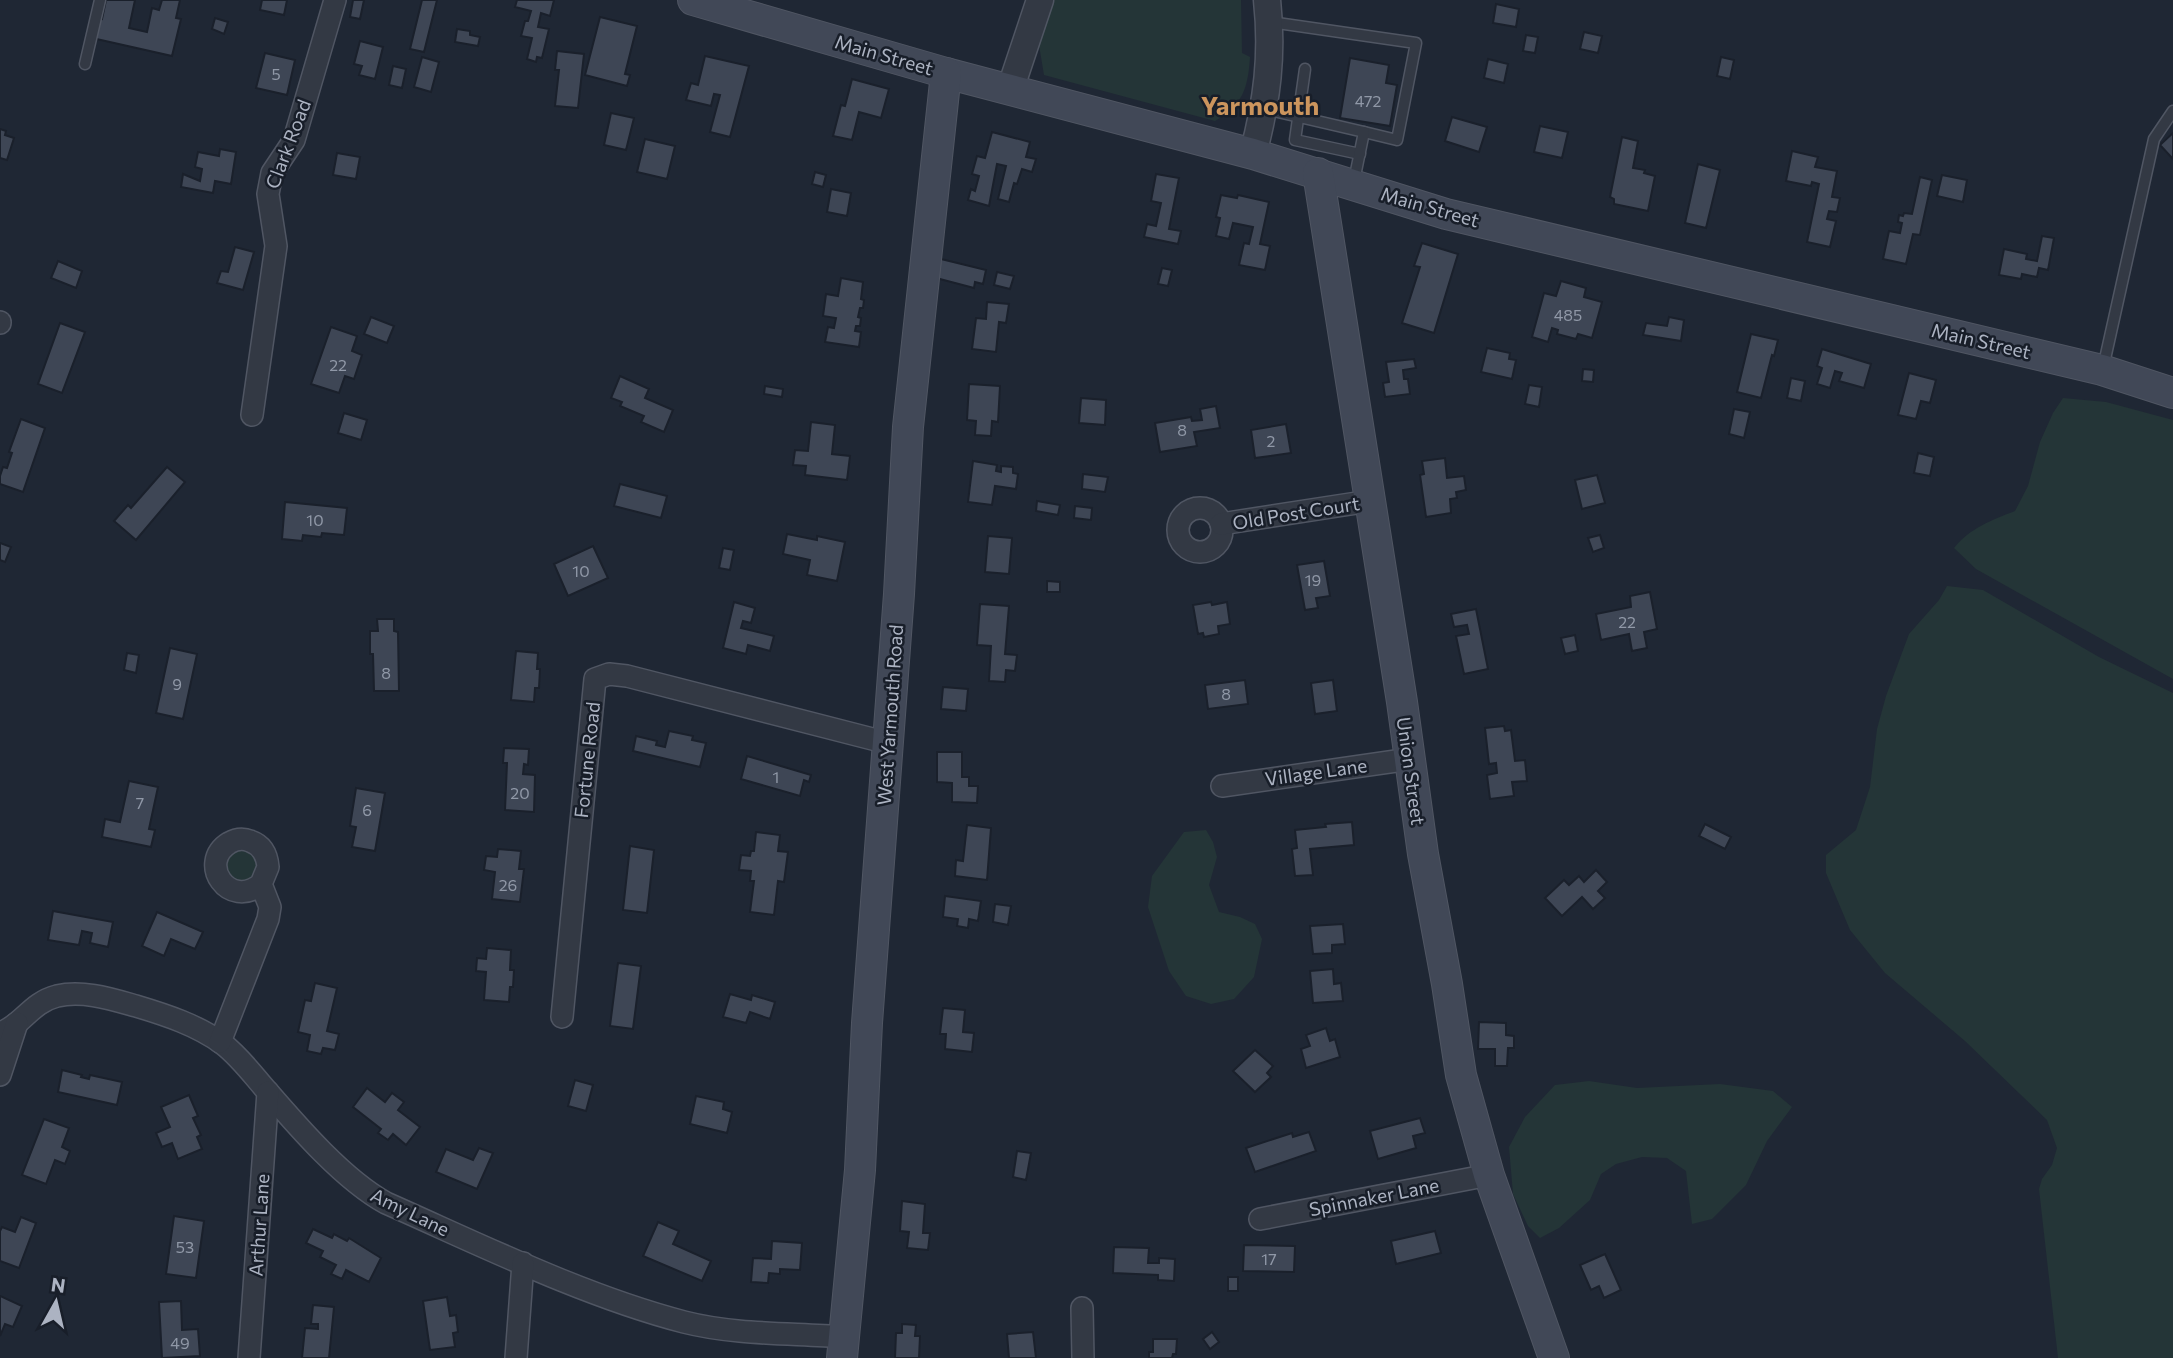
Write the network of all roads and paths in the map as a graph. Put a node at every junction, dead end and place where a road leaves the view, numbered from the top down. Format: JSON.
{"nodes":[{"id":1,"x":100,"y":0,"type":"edge"},
{"id":2,"x":335,"y":0,"type":"edge"},
{"id":3,"x":693,"y":0,"type":"edge"},
{"id":4,"x":1040,"y":0,"type":"edge"},
{"id":5,"x":1268,"y":11,"type":"edge"},
{"id":6,"x":85,"y":64,"type":"dead end"},
{"id":7,"x":1305,"y":69,"type":"dead end"},
{"id":8,"x":946,"y":73,"type":"junction"},
{"id":9,"x":1010,"y":90,"type":"junction"},
{"id":10,"x":1265,"y":109,"type":"junction"},
{"id":11,"x":2173,"y":111,"type":"edge"},
{"id":12,"x":1298,"y":117,"type":"junction"},
{"id":13,"x":1364,"y":132,"type":"junction"},
{"id":14,"x":1253,"y":154,"type":"junction"},
{"id":15,"x":1360,"y":154,"type":"junction"},
{"id":16,"x":1318,"y":173,"type":"junction"},
{"id":17,"x":1353,"y":184,"type":"junction"},
{"id":18,"x":2102,"y":370,"type":"junction"},
{"id":19,"x":2173,"y":393,"type":"edge"},
{"id":20,"x":252,"y":415,"type":"dead end"},
{"id":21,"x":1370,"y":501,"type":"junction"},
{"id":22,"x":1221,"y":524,"type":"dead end"},
{"id":23,"x":888,"y":743,"type":"junction"},
{"id":24,"x":1410,"y":760,"type":"junction"},
{"id":25,"x":1222,"y":786,"type":"dead end"},
{"id":26,"x":261,"y":884,"type":"dead end"},
{"id":27,"x":562,"y":1017,"type":"dead end"},
{"id":28,"x":8,"y":1028,"type":"edge"},
{"id":29,"x":220,"y":1042,"type":"junction"},
{"id":30,"x":0,"y":1075,"type":"edge"},
{"id":31,"x":268,"y":1092,"type":"junction"},
{"id":32,"x":1489,"y":1175,"type":"junction"},
{"id":33,"x":1260,"y":1219,"type":"dead end"},
{"id":34,"x":523,"y":1263,"type":"junction"},
{"id":35,"x":1082,"y":1308,"type":"dead end"},
{"id":36,"x":843,"y":1348,"type":"edge"},
{"id":37,"x":249,"y":1358,"type":"edge"},
{"id":38,"x":516,"y":1358,"type":"edge"},
{"id":39,"x":1083,"y":1358,"type":"edge"},
{"id":40,"x":1554,"y":1358,"type":"edge"}],
"edges":[{"from":1,"to":6,"type":"lane"},
{"from":2,"to":20,"type":"street","name":"Clark Road"},
{"from":3,"to":8,"type":"main road","name":"Main Street"},
{"from":4,"to":9,"type":"street"},
{"from":5,"to":10,"type":"street"},
{"from":5,"to":13,"type":"lane"},
{"from":7,"to":12,"type":"lane"},
{"from":8,"to":9,"type":"main road","name":"Main Street"},
{"from":8,"to":23,"type":"main road","name":"West Yarmouth Road"},
{"from":9,"to":14,"type":"main road","name":"Main Street"},
{"from":10,"to":12,"type":"lane"},
{"from":10,"to":14,"type":"street"},
{"from":11,"to":18,"type":"lane"},
{"from":12,"to":13,"type":"lane"},
{"from":12,"to":15,"type":"lane"},
{"from":13,"to":15,"type":"lane"},
{"from":14,"to":16,"type":"main road","name":"Main Street"},
{"from":15,"to":17,"type":"lane"},
{"from":16,"to":17,"type":"main road","name":"Main Street"},
{"from":16,"to":21,"type":"main road","name":"Union Street"},
{"from":17,"to":18,"type":"main road","name":"Main Street"},
{"from":18,"to":19,"type":"main road","name":"Main Street"},
{"from":21,"to":22,"type":"street","name":"Old Post Court"},
{"from":21,"to":24,"type":"main road","name":"Union Street"},
{"from":23,"to":27,"type":"street","name":"Fortune Road"},
{"from":23,"to":36,"type":"main road","name":"West Yarmouth Road"},
{"from":24,"to":25,"type":"street","name":"Village Lane"},
{"from":24,"to":32,"type":"main road","name":"Union Street"},
{"from":26,"to":29,"type":"street"},
{"from":28,"to":29,"type":"street","name":"Amy Lane"},
{"from":28,"to":30,"type":"street"},
{"from":29,"to":31,"type":"street","name":"Amy Lane"},
{"from":31,"to":34,"type":"street","name":"Amy Lane"},
{"from":31,"to":37,"type":"street","name":"Arthur Lane"},
{"from":32,"to":33,"type":"street","name":"Spinnaker Lane"},
{"from":32,"to":40,"type":"main road","name":"Union Street"},
{"from":34,"to":36,"type":"street","name":"Amy Lane"},
{"from":34,"to":38,"type":"street"},
{"from":35,"to":39,"type":"street"}]}
